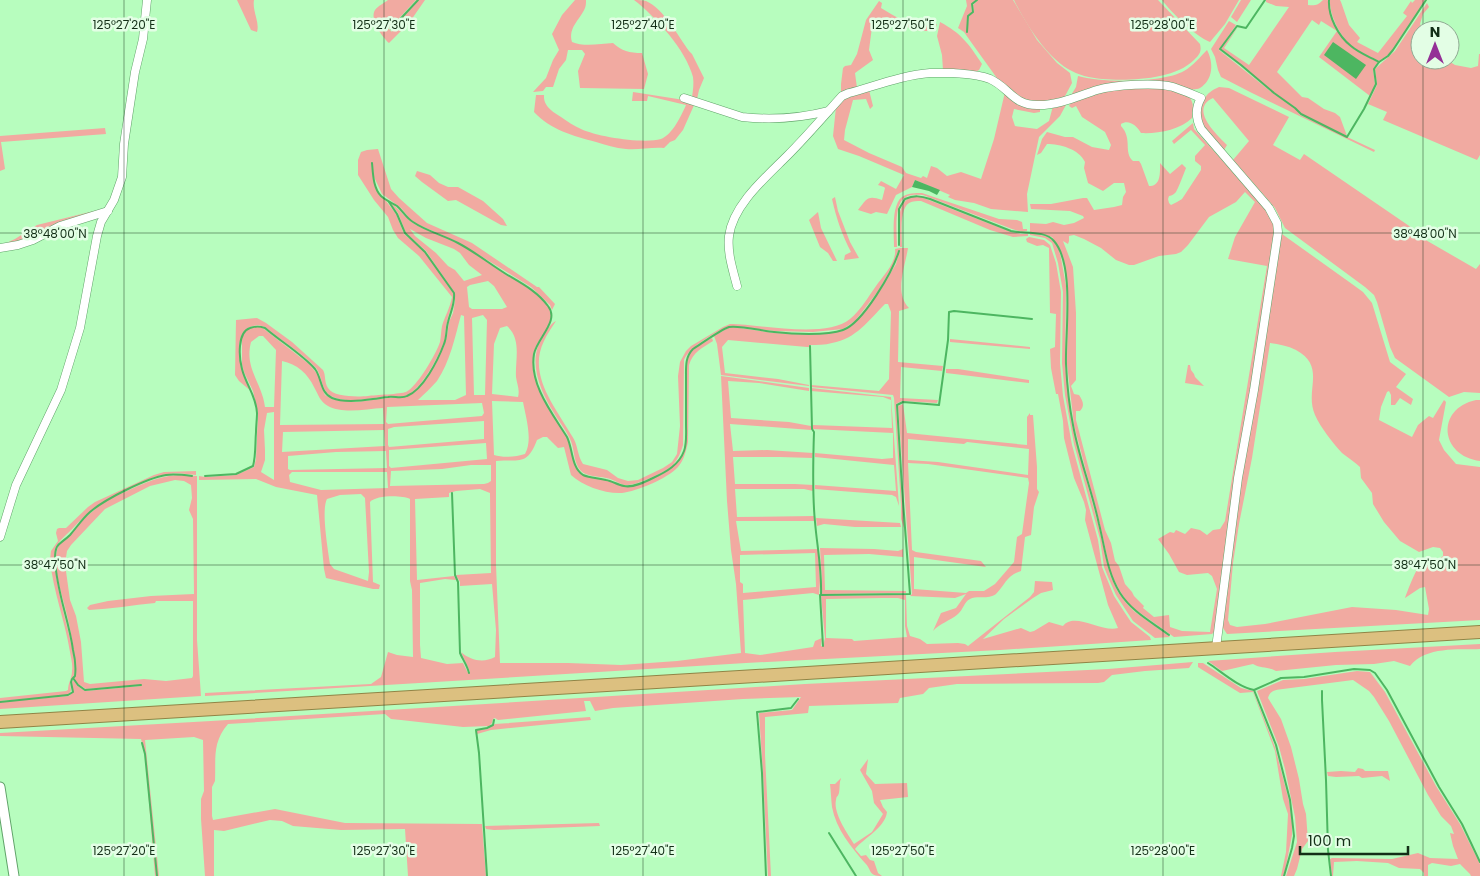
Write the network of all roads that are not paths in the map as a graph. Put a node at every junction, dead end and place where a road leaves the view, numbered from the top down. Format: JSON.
{"nodes":[{"id":1,"x":148,"y":0,"type":"edge"},
{"id":2,"x":684,"y":98,"type":"dead end"},
{"id":3,"x":829,"y":110,"type":"junction"},
{"id":4,"x":108,"y":211,"type":"junction"},
{"id":5,"x":0,"y":248,"type":"edge"},
{"id":6,"x":737,"y":286,"type":"dead end"},
{"id":7,"x":0,"y":536,"type":"edge"},
{"id":8,"x":1480,"y":632,"type":"edge"},
{"id":9,"x":1216,"y":648,"type":"junction"},
{"id":10,"x":0,"y":722,"type":"edge"},
{"id":11,"x":0,"y":787,"type":"edge"},
{"id":12,"x":14,"y":876,"type":"edge"}],
"edges":[{"from":1,"to":4,"type":"street"},
{"from":2,"to":3,"type":"street"},
{"from":3,"to":6,"type":"street"},
{"from":3,"to":9,"type":"street"},
{"from":4,"to":5,"type":"street"},
{"from":4,"to":7,"type":"street"},
{"from":8,"to":9,"type":"highway"},
{"from":9,"to":10,"type":"highway"},
{"from":11,"to":12,"type":"street"}]}
